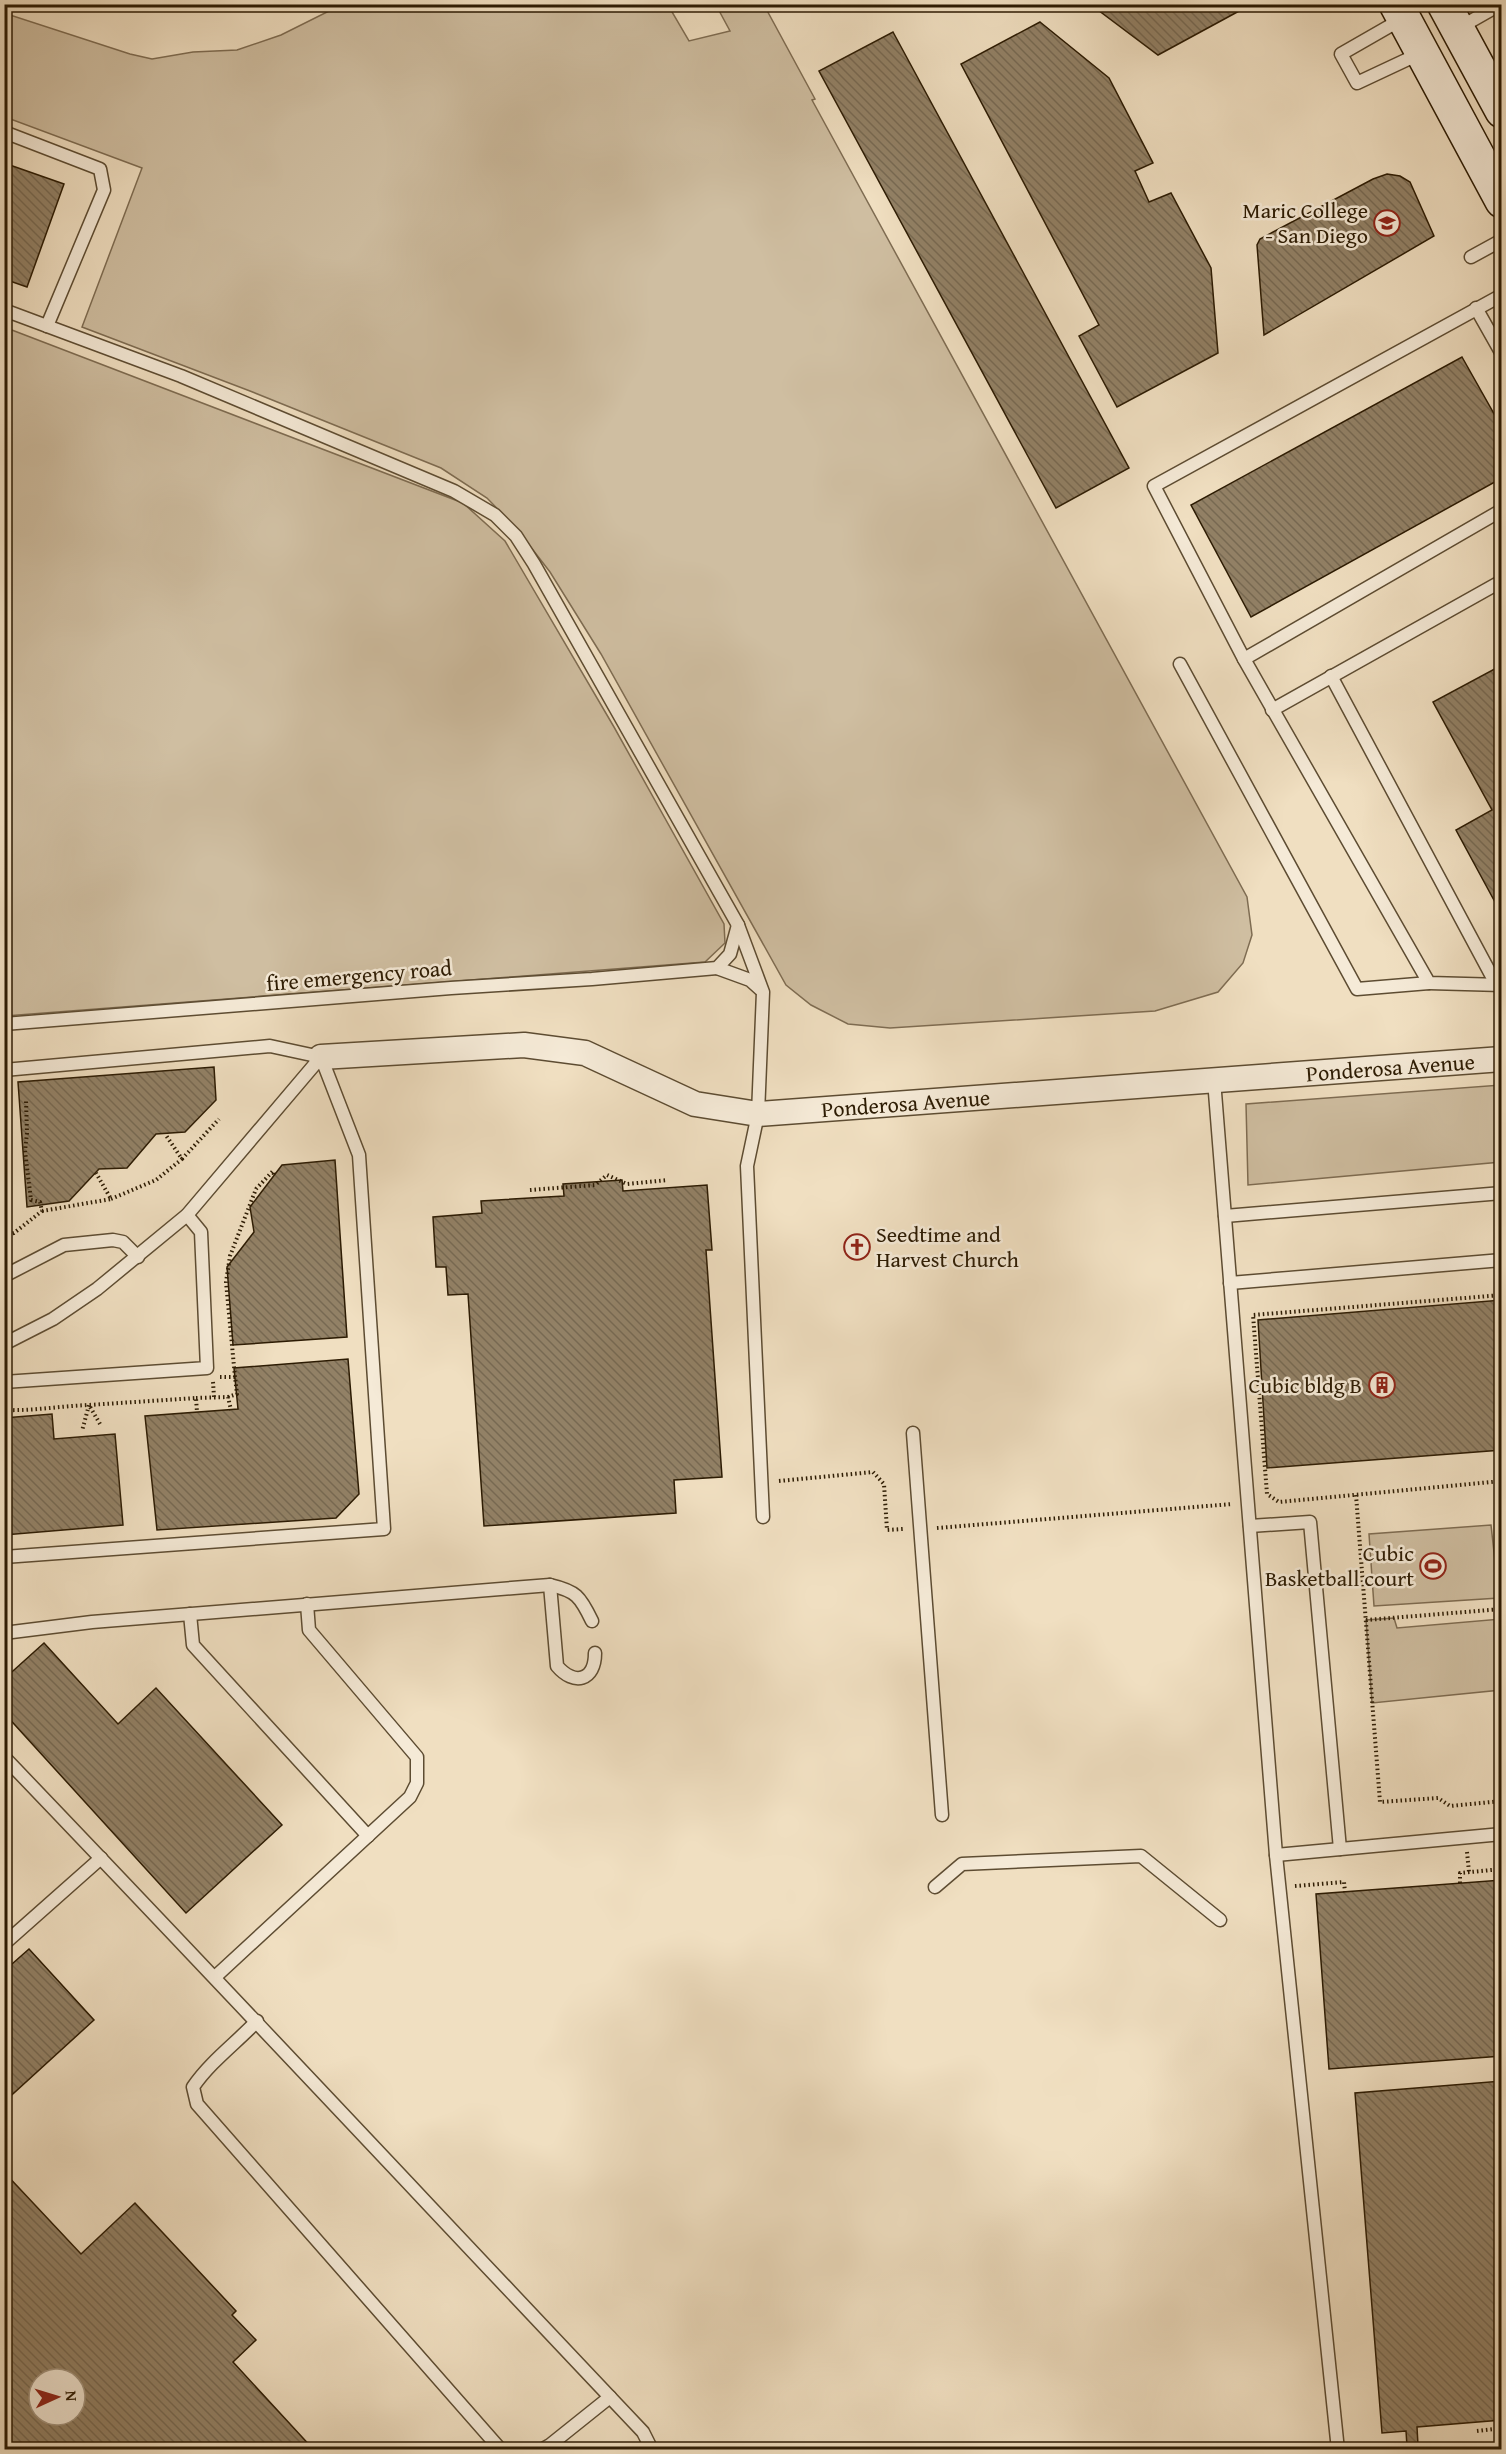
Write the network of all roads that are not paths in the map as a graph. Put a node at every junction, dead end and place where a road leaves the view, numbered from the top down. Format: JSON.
{"nodes":[{"id":1,"x":1501,"y":4,"type":"edge"},
{"id":2,"x":1400,"y":11,"type":"edge"},
{"id":3,"x":1450,"y":17,"type":"edge"},
{"id":4,"x":1422,"y":52,"type":"junction"},
{"id":5,"x":1490,"y":81,"type":"edge"},
{"id":6,"x":1438,"y":83,"type":"junction"},
{"id":7,"x":4,"y":132,"type":"edge"},
{"id":8,"x":1502,"y":201,"type":"edge"},
{"id":9,"x":1502,"y":240,"type":"edge"},
{"id":10,"x":1471,"y":257,"type":"dead end"},
{"id":11,"x":1502,"y":295,"type":"edge"},
{"id":12,"x":1476,"y":309,"type":"junction"},
{"id":13,"x":4,"y":310,"type":"edge"},
{"id":14,"x":47,"y":326,"type":"junction"},
{"id":15,"x":1502,"y":354,"type":"edge"},
{"id":16,"x":1502,"y":510,"type":"edge"},
{"id":17,"x":1502,"y":581,"type":"edge"},
{"id":18,"x":1244,"y":659,"type":"junction"},
{"id":19,"x":1180,"y":664,"type":"dead end"},
{"id":20,"x":1331,"y":676,"type":"junction"},
{"id":21,"x":1272,"y":710,"type":"junction"},
{"id":22,"x":738,"y":925,"type":"junction"},
{"id":23,"x":717,"y":968,"type":"junction"},
{"id":24,"x":1429,"y":983,"type":"junction"},
{"id":25,"x":1499,"y":985,"type":"edge"},
{"id":26,"x":764,"y":992,"type":"junction"},
{"id":27,"x":4,"y":1024,"type":"edge"},
{"id":28,"x":321,"y":1058,"type":"junction"},
{"id":29,"x":1502,"y":1059,"type":"edge"},
{"id":30,"x":4,"y":1070,"type":"edge"},
{"id":31,"x":1214,"y":1080,"type":"junction"},
{"id":32,"x":758,"y":1114,"type":"junction"},
{"id":33,"x":1502,"y":1194,"type":"edge"},
{"id":34,"x":187,"y":1215,"type":"junction"},
{"id":35,"x":1225,"y":1216,"type":"junction"},
{"id":36,"x":138,"y":1257,"type":"junction"},
{"id":37,"x":1502,"y":1260,"type":"edge"},
{"id":38,"x":4,"y":1276,"type":"edge"},
{"id":39,"x":1230,"y":1283,"type":"junction"},
{"id":40,"x":4,"y":1344,"type":"edge"},
{"id":41,"x":4,"y":1382,"type":"edge"},
{"id":42,"x":913,"y":1433,"type":"dead end"},
{"id":43,"x":763,"y":1517,"type":"dead end"},
{"id":44,"x":1250,"y":1526,"type":"junction"},
{"id":45,"x":4,"y":1557,"type":"edge"},
{"id":46,"x":550,"y":1585,"type":"junction"},
{"id":47,"x":307,"y":1604,"type":"junction"},
{"id":48,"x":190,"y":1614,"type":"junction"},
{"id":49,"x":592,"y":1621,"type":"dead end"},
{"id":50,"x":4,"y":1633,"type":"edge"},
{"id":51,"x":595,"y":1653,"type":"dead end"},
{"id":52,"x":4,"y":1757,"type":"edge"},
{"id":53,"x":942,"y":1815,"type":"dead end"},
{"id":54,"x":1502,"y":1834,"type":"edge"},
{"id":55,"x":368,"y":1836,"type":"junction"},
{"id":56,"x":1340,"y":1849,"type":"junction"},
{"id":57,"x":1276,"y":1855,"type":"junction"},
{"id":58,"x":101,"y":1858,"type":"junction"},
{"id":59,"x":935,"y":1887,"type":"dead end"},
{"id":60,"x":1220,"y":1920,"type":"dead end"},
{"id":61,"x":4,"y":1944,"type":"edge"},
{"id":62,"x":215,"y":1977,"type":"junction"},
{"id":63,"x":257,"y":2021,"type":"junction"},
{"id":64,"x":610,"y":2397,"type":"junction"},
{"id":65,"x":501,"y":2450,"type":"edge"},
{"id":66,"x":541,"y":2450,"type":"edge"},
{"id":67,"x":652,"y":2450,"type":"edge"},
{"id":68,"x":1338,"y":2450,"type":"edge"}],
"edges":[{"from":1,"to":3,"type":"lane"},
{"from":2,"to":4,"type":"main road"},
{"from":2,"to":4,"type":"lane"},
{"from":3,"to":5,"type":"main road"},
{"from":4,"to":6,"type":"main road"},
{"from":5,"to":6,"type":"main road"},
{"from":6,"to":8,"type":"main road"},
{"from":7,"to":14,"type":"lane"},
{"from":9,"to":10,"type":"lane"},
{"from":11,"to":12,"type":"lane"},
{"from":12,"to":15,"type":"lane"},
{"from":12,"to":18,"type":"lane"},
{"from":13,"to":14,"type":"lane"},
{"from":14,"to":22,"type":"lane"},
{"from":16,"to":18,"type":"lane"},
{"from":17,"to":20,"type":"lane"},
{"from":18,"to":21,"type":"lane"},
{"from":19,"to":24,"type":"lane"},
{"from":20,"to":21,"type":"lane"},
{"from":20,"to":25,"type":"lane"},
{"from":21,"to":24,"type":"lane"},
{"from":22,"to":23,"type":"lane"},
{"from":22,"to":26,"type":"lane"},
{"from":23,"to":26,"type":"lane","name":"fire emergency road"},
{"from":23,"to":27,"type":"lane","name":"fire emergency road"},
{"from":24,"to":25,"type":"lane"},
{"from":26,"to":32,"type":"lane"},
{"from":28,"to":30,"type":"lane"},
{"from":28,"to":32,"type":"street","name":"Ponderosa Avenue"},
{"from":28,"to":34,"type":"lane"},
{"from":28,"to":45,"type":"lane"},
{"from":29,"to":31,"type":"street","name":"Ponderosa Avenue"},
{"from":31,"to":32,"type":"street","name":"Ponderosa Avenue"},
{"from":31,"to":35,"type":"lane"},
{"from":32,"to":43,"type":"lane"},
{"from":33,"to":35,"type":"lane"},
{"from":34,"to":36,"type":"lane"},
{"from":34,"to":41,"type":"lane"},
{"from":35,"to":39,"type":"lane"},
{"from":36,"to":38,"type":"lane"},
{"from":36,"to":40,"type":"lane"},
{"from":37,"to":39,"type":"lane"},
{"from":39,"to":44,"type":"lane"},
{"from":42,"to":53,"type":"lane"},
{"from":44,"to":56,"type":"lane"},
{"from":44,"to":57,"type":"lane"},
{"from":46,"to":47,"type":"lane"},
{"from":46,"to":49,"type":"lane"},
{"from":46,"to":51,"type":"lane"},
{"from":47,"to":48,"type":"lane"},
{"from":47,"to":55,"type":"lane"},
{"from":48,"to":50,"type":"lane"},
{"from":48,"to":55,"type":"lane"},
{"from":52,"to":58,"type":"lane"},
{"from":54,"to":56,"type":"lane"},
{"from":55,"to":62,"type":"lane"},
{"from":56,"to":57,"type":"lane"},
{"from":57,"to":68,"type":"lane"},
{"from":58,"to":61,"type":"lane"},
{"from":58,"to":62,"type":"lane"},
{"from":59,"to":60,"type":"lane"},
{"from":62,"to":63,"type":"lane"},
{"from":63,"to":64,"type":"lane"},
{"from":63,"to":65,"type":"lane"},
{"from":64,"to":66,"type":"lane"},
{"from":64,"to":67,"type":"lane"}]}
